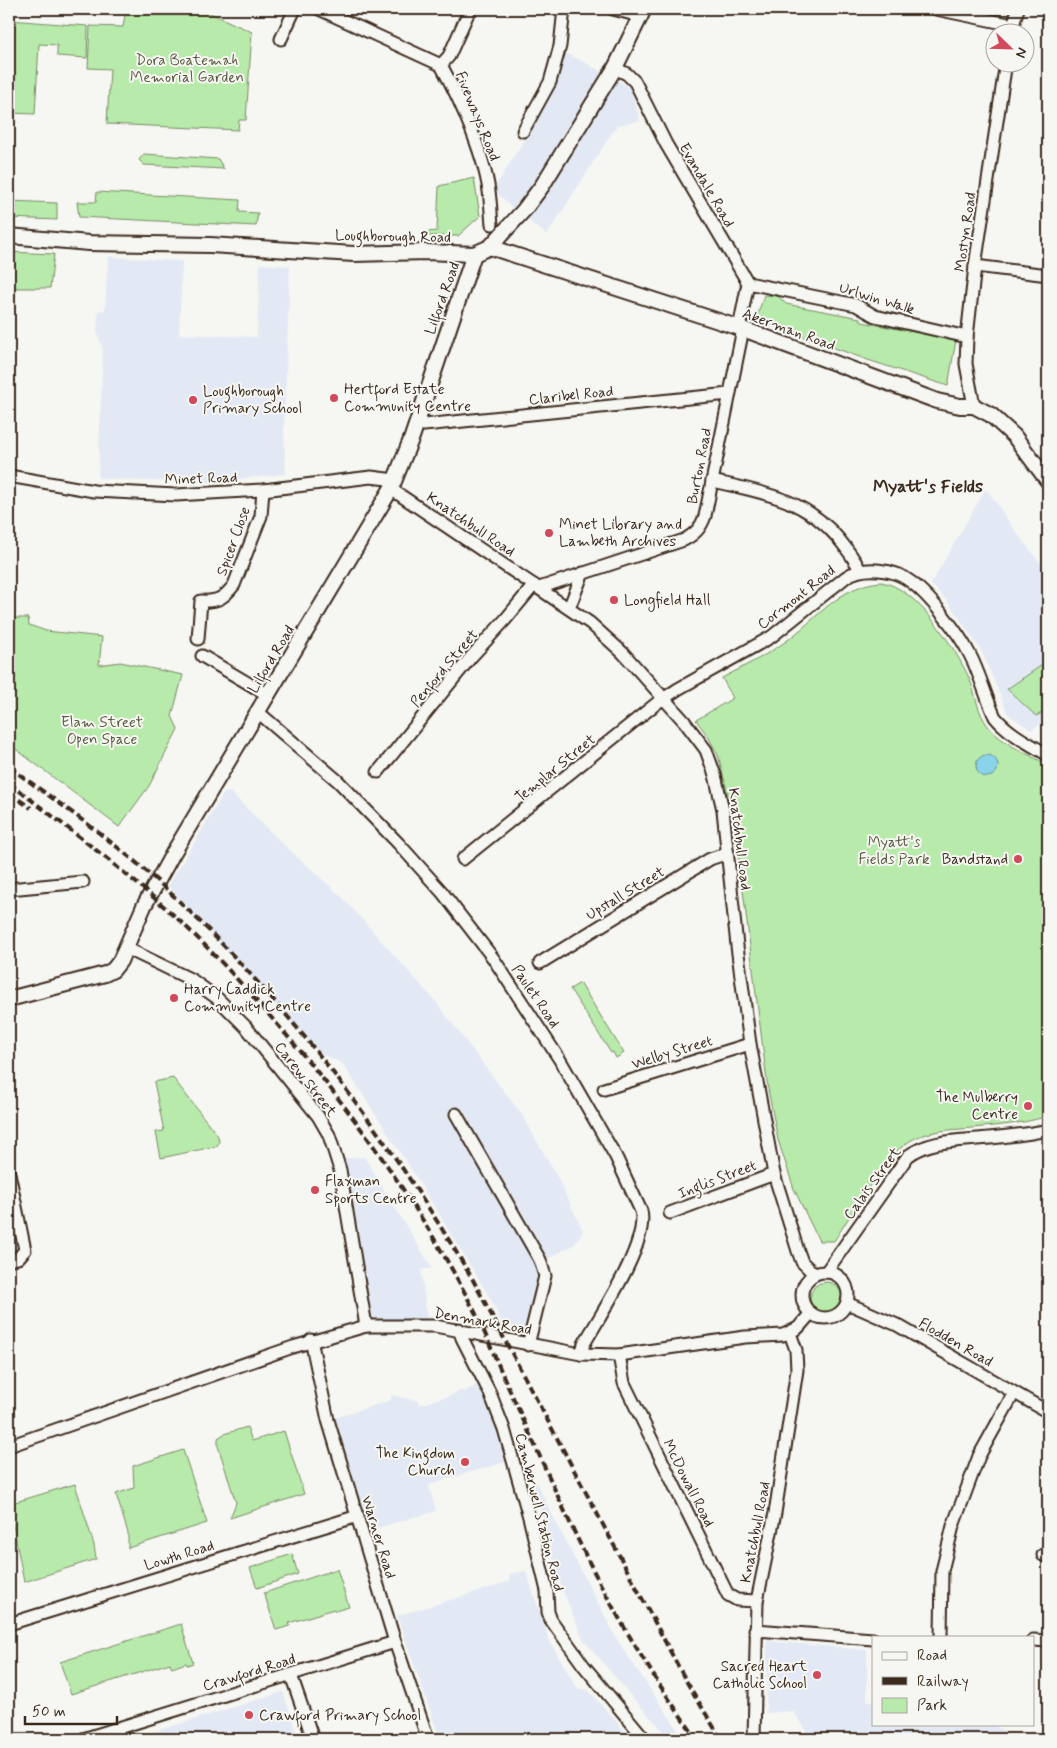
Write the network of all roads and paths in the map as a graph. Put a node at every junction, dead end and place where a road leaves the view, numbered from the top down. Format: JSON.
{"nodes":[{"id":1,"x":295,"y":9,"type":"edge"},
{"id":2,"x":319,"y":9,"type":"edge"},
{"id":3,"x":470,"y":9,"type":"edge"},
{"id":4,"x":564,"y":9,"type":"edge"},
{"id":5,"x":613,"y":9,"type":"edge"},
{"id":6,"x":936,"y":9,"type":"edge"},
{"id":7,"x":1018,"y":9,"type":"edge"},
{"id":8,"x":643,"y":12,"type":"edge"},
{"id":9,"x":988,"y":22,"type":"edge"},
{"id":10,"x":1014,"y":22,"type":"edge"},
{"id":11,"x":281,"y":39,"type":"dead end"},
{"id":12,"x":441,"y":65,"type":"junction"},
{"id":13,"x":615,"y":68,"type":"junction"},
{"id":14,"x":1004,"y":72,"type":"edge"},
{"id":15,"x":524,"y":131,"type":"dead end"},
{"id":16,"x":492,"y":224,"type":"dead end"},
{"id":17,"x":9,"y":236,"type":"edge"},
{"id":18,"x":490,"y":247,"type":"junction"},
{"id":19,"x":474,"y":254,"type":"junction"},
{"id":20,"x":975,"y":266,"type":"junction"},
{"id":21,"x":1048,"y":275,"type":"edge"},
{"id":22,"x":748,"y":283,"type":"junction"},
{"id":23,"x":741,"y":328,"type":"junction"},
{"id":24,"x":967,"y":337,"type":"junction"},
{"id":25,"x":729,"y":394,"type":"junction"},
{"id":26,"x":974,"y":406,"type":"junction"},
{"id":27,"x":417,"y":423,"type":"junction"},
{"id":28,"x":9,"y":476,"type":"edge"},
{"id":29,"x":712,"y":480,"type":"junction"},
{"id":30,"x":1048,"y":481,"type":"edge"},
{"id":31,"x":393,"y":484,"type":"junction"},
{"id":32,"x":263,"y":490,"type":"junction"},
{"id":33,"x":860,"y":570,"type":"junction"},
{"id":34,"x":582,"y":573,"type":"junction"},
{"id":35,"x":537,"y":587,"type":"junction"},
{"id":36,"x":569,"y":608,"type":"junction"},
{"id":37,"x":198,"y":638,"type":"dead end"},
{"id":38,"x":202,"y":656,"type":"dead end"},
{"id":39,"x":268,"y":695,"type":"junction"},
{"id":40,"x":664,"y":698,"type":"junction"},
{"id":41,"x":258,"y":712,"type":"junction"},
{"id":42,"x":1048,"y":755,"type":"edge"},
{"id":43,"x":378,"y":772,"type":"dead end"},
{"id":44,"x":728,"y":853,"type":"junction"},
{"id":45,"x":464,"y":859,"type":"dead end"},
{"id":46,"x":83,"y":882,"type":"dead end"},
{"id":47,"x":9,"y":889,"type":"edge"},
{"id":48,"x":126,"y":948,"type":"junction"},
{"id":49,"x":540,"y":963,"type":"dead end"},
{"id":50,"x":9,"y":999,"type":"edge"},
{"id":51,"x":750,"y":1044,"type":"junction"},
{"id":52,"x":604,"y":1089,"type":"dead end"},
{"id":53,"x":456,"y":1114,"type":"dead end"},
{"id":54,"x":1048,"y":1130,"type":"edge"},
{"id":55,"x":9,"y":1173,"type":"edge"},
{"id":56,"x":774,"y":1174,"type":"junction"},
{"id":57,"x":670,"y":1213,"type":"dead end"},
{"id":58,"x":9,"y":1260,"type":"edge"},
{"id":59,"x":826,"y":1272,"type":"junction"},
{"id":60,"x":814,"y":1274,"type":"junction"},
{"id":61,"x":847,"y":1303,"type":"junction"},
{"id":62,"x":811,"y":1313,"type":"junction"},
{"id":63,"x":366,"y":1326,"type":"junction"},
{"id":64,"x":459,"y":1329,"type":"junction"},
{"id":65,"x":790,"y":1332,"type":"junction"},
{"id":66,"x":311,"y":1340,"type":"junction"},
{"id":67,"x":528,"y":1345,"type":"junction"},
{"id":68,"x":581,"y":1354,"type":"junction"},
{"id":69,"x":619,"y":1355,"type":"junction"},
{"id":70,"x":1014,"y":1393,"type":"junction"},
{"id":71,"x":1048,"y":1412,"type":"edge"},
{"id":72,"x":9,"y":1446,"type":"edge"},
{"id":73,"x":358,"y":1516,"type":"junction"},
{"id":74,"x":756,"y":1602,"type":"junction"},
{"id":75,"x":9,"y":1624,"type":"edge"},
{"id":76,"x":755,"y":1630,"type":"junction"},
{"id":77,"x":941,"y":1636,"type":"edge"},
{"id":78,"x":872,"y":1638,"type":"edge"},
{"id":79,"x":1034,"y":1640,"type":"edge"},
{"id":80,"x":1048,"y":1641,"type":"edge"},
{"id":81,"x":395,"y":1642,"type":"junction"},
{"id":82,"x":291,"y":1675,"type":"junction"},
{"id":83,"x":83,"y":1739,"type":"edge"},
{"id":84,"x":313,"y":1739,"type":"edge"},
{"id":85,"x":428,"y":1739,"type":"edge"},
{"id":86,"x":645,"y":1739,"type":"edge"},
{"id":87,"x":754,"y":1739,"type":"edge"}],
"edges":[{"from":1,"to":11,"type":"street"},
{"from":2,"to":12,"type":"street","name":"Fiveways Road"},
{"from":3,"to":12,"type":"street"},
{"from":4,"to":15,"type":"street"},
{"from":5,"to":8,"type":"street"},
{"from":6,"to":9,"type":"street"},
{"from":7,"to":10,"type":"street"},
{"from":8,"to":13,"type":"street","name":"Loughborough Road"},
{"from":12,"to":16,"type":"street","name":"Fiveways Road"},
{"from":13,"to":18,"type":"street","name":"Loughborough Road"},
{"from":13,"to":22,"type":"street","name":"Evandale Road"},
{"from":14,"to":20,"type":"street","name":"Mostyn Road"},
{"from":17,"to":19,"type":"street","name":"Loughborough Road"},
{"from":18,"to":19,"type":"street","name":"Loughborough Road"},
{"from":18,"to":23,"type":"street","name":"Akerman Road"},
{"from":19,"to":27,"type":"street","name":"Lilford Road"},
{"from":20,"to":21,"type":"street"},
{"from":20,"to":24,"type":"street","name":"Mostyn Road"},
{"from":22,"to":23,"type":"street"},
{"from":22,"to":24,"type":"street","name":"Urlwin Walk"},
{"from":23,"to":25,"type":"street","name":"Burton Road"},
{"from":23,"to":26,"type":"street","name":"Akerman Road"},
{"from":24,"to":26,"type":"street","name":"Mostyn Road"},
{"from":25,"to":27,"type":"street","name":"Claribel Road"},
{"from":25,"to":29,"type":"street","name":"Burton Road"},
{"from":26,"to":30,"type":"street","name":"Akerman Road"},
{"from":27,"to":31,"type":"street","name":"Lilford Road"},
{"from":28,"to":32,"type":"street","name":"Minet Road"},
{"from":29,"to":33,"type":"street"},
{"from":29,"to":34,"type":"street","name":"Burton Road"},
{"from":31,"to":32,"type":"street","name":"Minet Road"},
{"from":31,"to":35,"type":"street","name":"Knatchbull Road"},
{"from":31,"to":39,"type":"street","name":"Lilford Road"},
{"from":32,"to":37,"type":"street","name":"Spicer Close"},
{"from":33,"to":40,"type":"street","name":"Cormont Road"},
{"from":33,"to":42,"type":"street","name":"Cormont Road"},
{"from":34,"to":35,"type":"street","name":"Burton Road"},
{"from":34,"to":36,"type":"street"},
{"from":35,"to":36,"type":"street","name":"Knatchbull Road"},
{"from":35,"to":43,"type":"street","name":"Penford Street"},
{"from":36,"to":40,"type":"street","name":"Knatchbull Road"},
{"from":38,"to":39,"type":"street"},
{"from":39,"to":41,"type":"street","name":"Lilford Road"},
{"from":40,"to":44,"type":"street","name":"Knatchbull Road"},
{"from":40,"to":45,"type":"street","name":"Templar Street"},
{"from":41,"to":48,"type":"street","name":"Lilford Road"},
{"from":41,"to":68,"type":"street","name":"Paulet Road"},
{"from":44,"to":49,"type":"street","name":"Upstall Street"},
{"from":44,"to":51,"type":"street","name":"Knatchbull Road"},
{"from":46,"to":47,"type":"street"},
{"from":48,"to":50,"type":"street","name":"Lilford Road"},
{"from":48,"to":63,"type":"street","name":"Carew Street"},
{"from":51,"to":52,"type":"street","name":"Welby Street"},
{"from":51,"to":56,"type":"street","name":"Knatchbull Road"},
{"from":53,"to":67,"type":"street"},
{"from":54,"to":59,"type":"street","name":"Calais Street"},
{"from":55,"to":58,"type":"street"},
{"from":56,"to":57,"type":"street","name":"Inglis Street"},
{"from":56,"to":60,"type":"street","name":"Knatchbull Road"},
{"from":59,"to":60,"type":"street"},
{"from":59,"to":61,"type":"street"},
{"from":60,"to":62,"type":"street"},
{"from":61,"to":62,"type":"street"},
{"from":61,"to":70,"type":"street","name":"Flodden Road"},
{"from":62,"to":65,"type":"street"},
{"from":63,"to":64,"type":"street","name":"Denmark Road"},
{"from":63,"to":66,"type":"street","name":"Denmark Road"},
{"from":64,"to":67,"type":"street","name":"Denmark Road"},
{"from":64,"to":86,"type":"street","name":"Camberwell Station Road"},
{"from":65,"to":69,"type":"street","name":"Denmark Road"},
{"from":65,"to":74,"type":"street","name":"Knatchbull Road"},
{"from":66,"to":72,"type":"street","name":"Denmark Road"},
{"from":66,"to":73,"type":"street","name":"Warner Road"},
{"from":67,"to":68,"type":"street","name":"Denmark Road"},
{"from":68,"to":69,"type":"street","name":"Denmark Road"},
{"from":69,"to":74,"type":"street","name":"McDowall Road"},
{"from":70,"to":71,"type":"street","name":"Flodden Road"},
{"from":70,"to":77,"type":"street"},
{"from":73,"to":75,"type":"street","name":"Lowth Road"},
{"from":73,"to":81,"type":"street","name":"Warner Road"},
{"from":74,"to":76,"type":"street","name":"Knatchbull Road"},
{"from":76,"to":78,"type":"street"},
{"from":76,"to":87,"type":"street","name":"Knatchbull Road"},
{"from":79,"to":80,"type":"street"},
{"from":81,"to":82,"type":"street","name":"Crawford Road"},
{"from":81,"to":85,"type":"street","name":"Warner Road"},
{"from":82,"to":83,"type":"street","name":"Crawford Road"},
{"from":82,"to":84,"type":"street"}]}
